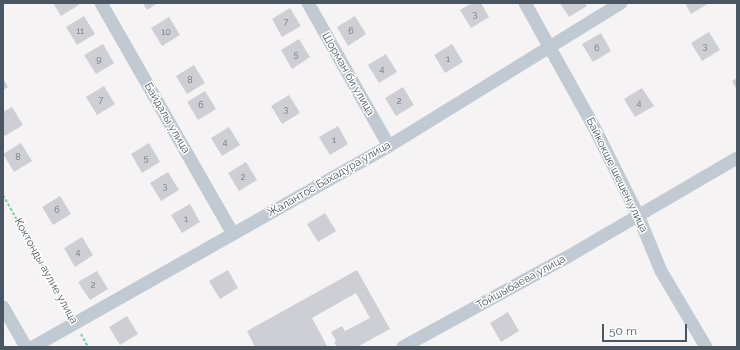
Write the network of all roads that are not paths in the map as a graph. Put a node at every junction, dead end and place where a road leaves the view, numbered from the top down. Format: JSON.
{"nodes":[{"id":1,"x":102,"y":3,"type":"edge"},
{"id":2,"x":308,"y":3,"type":"edge"},
{"id":3,"x":525,"y":3,"type":"edge"},
{"id":4,"x":620,"y":3,"type":"edge"},
{"id":5,"x":549,"y":46,"type":"junction"},
{"id":6,"x":389,"y":146,"type":"junction"},
{"id":7,"x":737,"y":158,"type":"edge"},
{"id":8,"x":638,"y":215,"type":"junction"},
{"id":9,"x":233,"y":234,"type":"junction"},
{"id":10,"x":3,"y":307,"type":"edge"},
{"id":11,"x":26,"y":347,"type":"edge"},
{"id":12,"x":33,"y":347,"type":"edge"},
{"id":13,"x":403,"y":347,"type":"edge"},
{"id":14,"x":706,"y":347,"type":"edge"}],
"edges":[{"from":1,"to":9,"type":"street","name":"Байдалы улица"},
{"from":2,"to":6,"type":"street","name":"Шорман би улица"},
{"from":3,"to":5,"type":"street","name":"Байкокше шешен улица"},
{"from":4,"to":5,"type":"street","name":"Жалантос Бахадура улица"},
{"from":5,"to":6,"type":"street","name":"Жалантос Бахадура улица"},
{"from":5,"to":8,"type":"street","name":"Байкокше шешен улица"},
{"from":6,"to":9,"type":"street","name":"Жалантос Бахадура улица"},
{"from":7,"to":8,"type":"street","name":"Тойшыбаева улица"},
{"from":8,"to":13,"type":"street","name":"Тойшыбаева улица"},
{"from":8,"to":14,"type":"street","name":"Байкокше шешен улица"},
{"from":9,"to":12,"type":"street","name":"Жалантос Бахадура улица"},
{"from":10,"to":11,"type":"street"}]}
